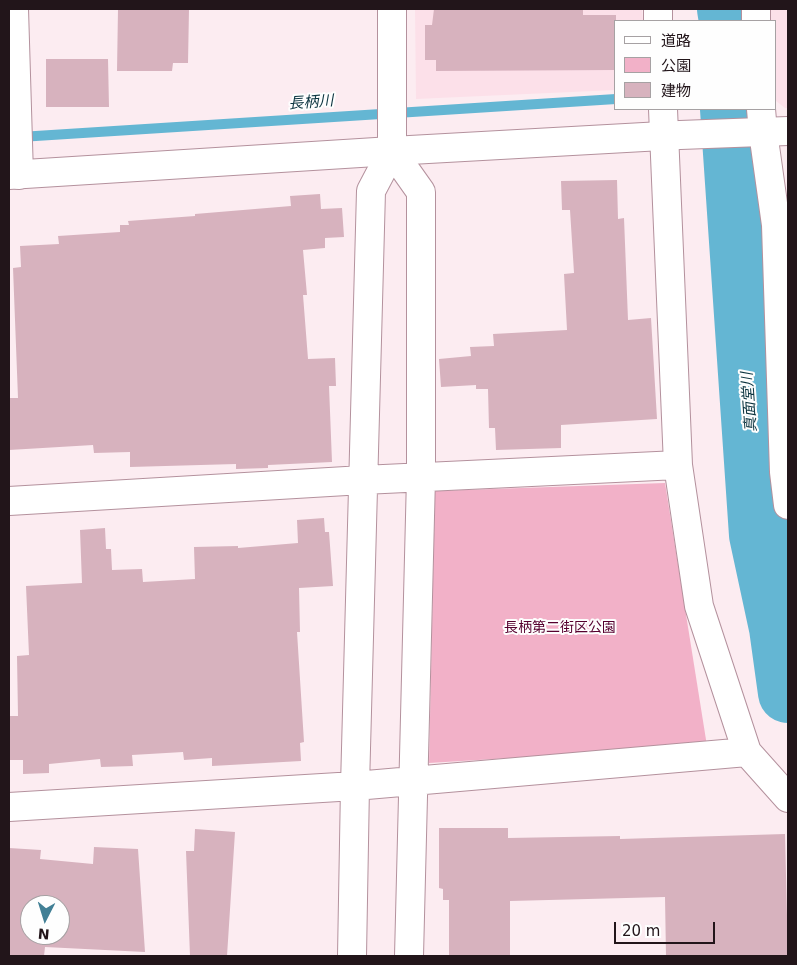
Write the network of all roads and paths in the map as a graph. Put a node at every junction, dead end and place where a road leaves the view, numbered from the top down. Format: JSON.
{"nodes":[{"id":1,"x":14,"y":9,"type":"edge"},
{"id":2,"x":392,"y":9,"type":"edge"},
{"id":3,"x":663,"y":110,"type":"edge"},
{"id":4,"x":766,"y":126,"type":"edge"},
{"id":5,"x":673,"y":136,"type":"junction"},
{"id":6,"x":392,"y":151,"type":"junction"},
{"id":7,"x":14,"y":175,"type":"edge"},
{"id":8,"x":678,"y":465,"type":"junction"},
{"id":9,"x":421,"y":477,"type":"junction"},
{"id":10,"x":363,"y":480,"type":"junction"},
{"id":11,"x":9,"y":501,"type":"edge"},
{"id":12,"x":788,"y":505,"type":"edge"},
{"id":13,"x":748,"y":752,"type":"junction"},
{"id":14,"x":414,"y":781,"type":"junction"},
{"id":15,"x":355,"y":786,"type":"junction"},
{"id":16,"x":788,"y":798,"type":"edge"},
{"id":17,"x":9,"y":807,"type":"edge"},
{"id":18,"x":352,"y":956,"type":"edge"},
{"id":19,"x":409,"y":956,"type":"edge"}],
"edges":[{"from":1,"to":7,"type":"street"},
{"from":2,"to":6,"type":"street"},
{"from":3,"to":5,"type":"street"},
{"from":4,"to":5,"type":"street"},
{"from":4,"to":12,"type":"street"},
{"from":5,"to":6,"type":"street"},
{"from":5,"to":8,"type":"street"},
{"from":6,"to":7,"type":"street"},
{"from":6,"to":9,"type":"street"},
{"from":6,"to":10,"type":"street"},
{"from":8,"to":9,"type":"street"},
{"from":8,"to":13,"type":"street"},
{"from":9,"to":10,"type":"street"},
{"from":9,"to":14,"type":"street"},
{"from":10,"to":11,"type":"street"},
{"from":10,"to":15,"type":"street"},
{"from":13,"to":14,"type":"street"},
{"from":13,"to":16,"type":"street"},
{"from":14,"to":15,"type":"street"},
{"from":14,"to":19,"type":"street"},
{"from":15,"to":17,"type":"street"},
{"from":15,"to":18,"type":"street"}]}
